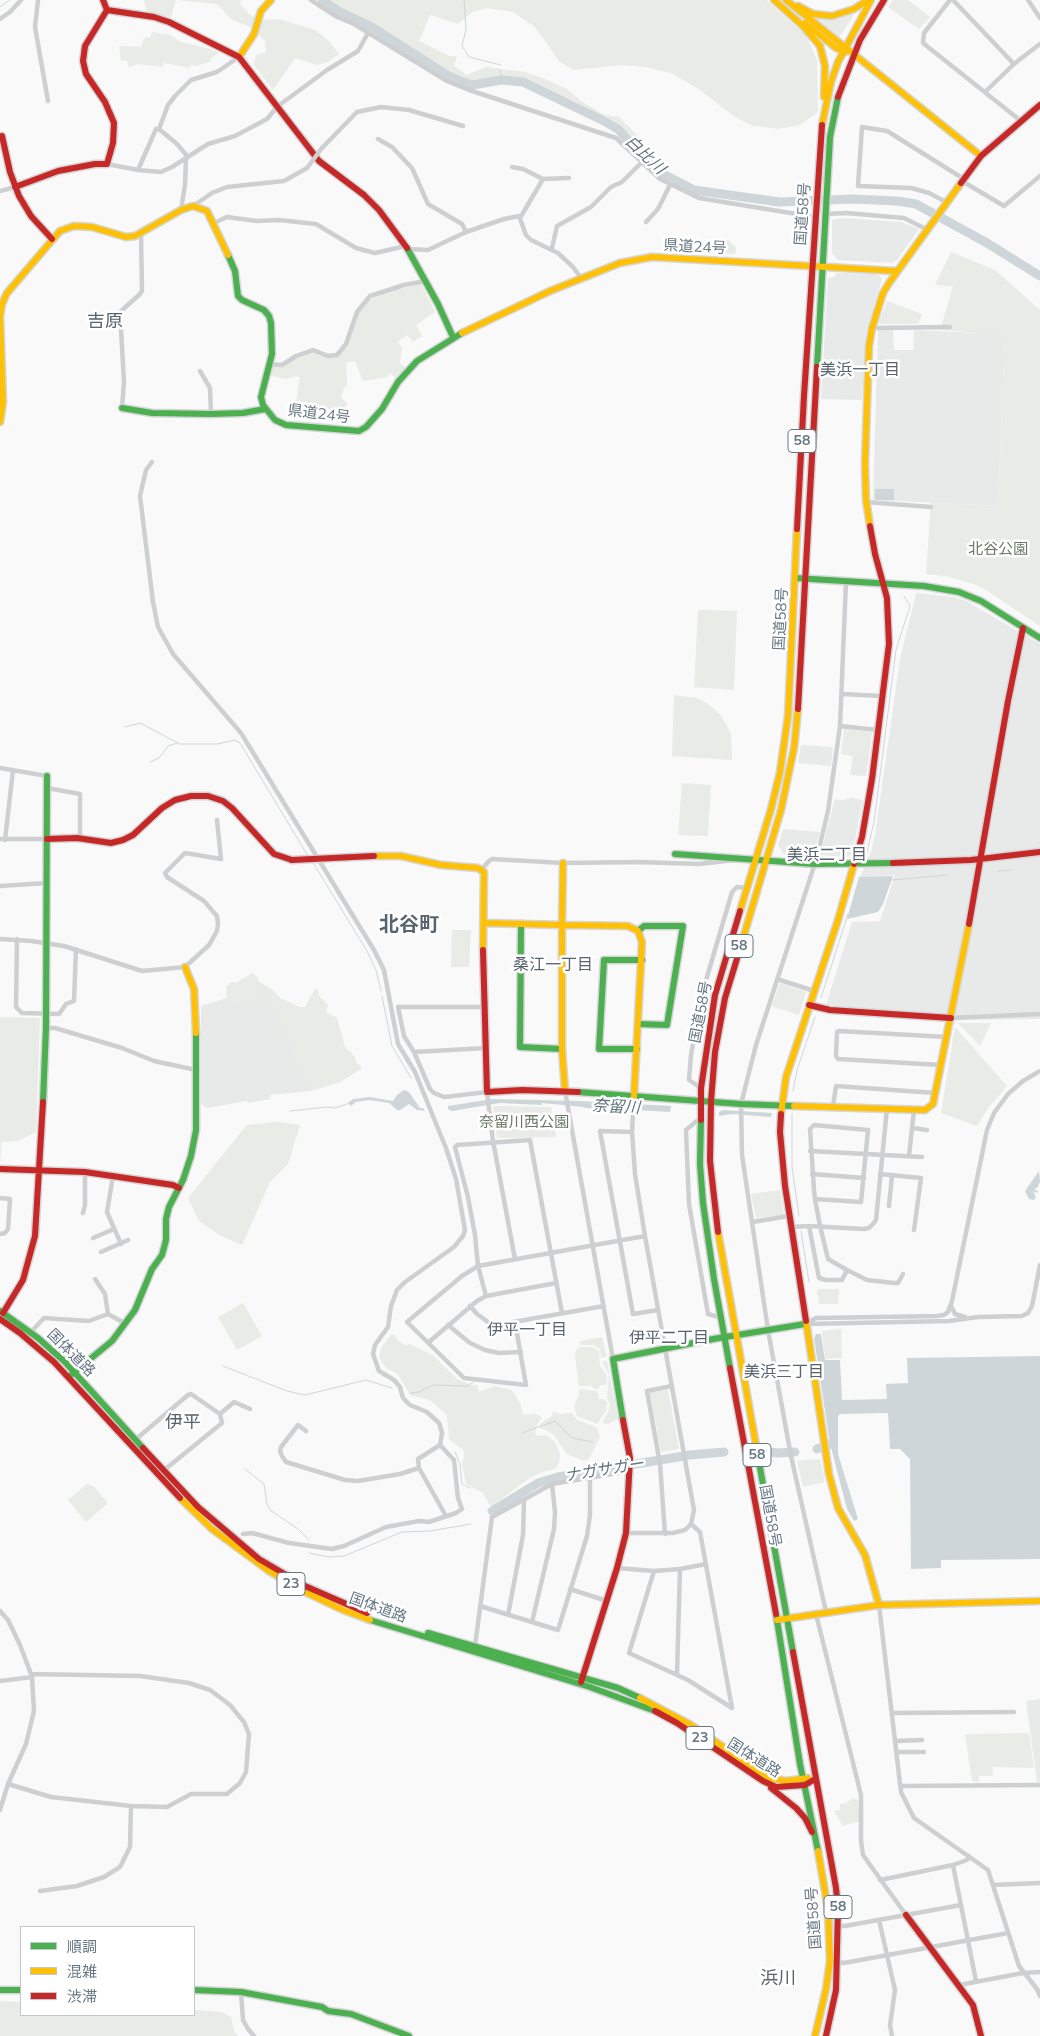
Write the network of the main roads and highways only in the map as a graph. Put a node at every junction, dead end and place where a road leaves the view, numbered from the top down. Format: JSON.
{"nodes":[{"id":1,"x":103,"y":0,"type":"edge"},
{"id":2,"x":271,"y":0,"type":"edge"},
{"id":3,"x":775,"y":0,"type":"edge"},
{"id":4,"x":787,"y":0,"type":"edge"},
{"id":5,"x":868,"y":0,"type":"edge"},
{"id":6,"x":872,"y":0,"type":"edge"},
{"id":7,"x":884,"y":0,"type":"edge"},
{"id":8,"x":108,"y":10,"type":"junction"},
{"id":9,"x":844,"y":49,"type":"junction"},
{"id":10,"x":853,"y":55,"type":"junction"},
{"id":11,"x":239,"y":57,"type":"junction"},
{"id":12,"x":1040,"y":105,"type":"edge"},
{"id":13,"x":824,"y":111,"type":"junction"},
{"id":14,"x":2,"y":136,"type":"dead end"},
{"id":15,"x":981,"y":156,"type":"junction"},
{"id":16,"x":15,"y":187,"type":"junction"},
{"id":17,"x":52,"y":239,"type":"junction"},
{"id":18,"x":812,"y":265,"type":"junction"},
{"id":19,"x":821,"y":266,"type":"junction"},
{"id":20,"x":896,"y":272,"type":"junction"},
{"id":21,"x":453,"y":337,"type":"junction"},
{"id":22,"x":122,"y":408,"type":"road end"},
{"id":23,"x":265,"y":409,"type":"junction"},
{"id":24,"x":0,"y":422,"type":"edge"},
{"id":25,"x":795,"y":578,"type":"junction"},
{"id":26,"x":805,"y":579,"type":"junction"},
{"id":27,"x":883,"y":583,"type":"junction"},
{"id":28,"x":1023,"y":628,"type":"junction"},
{"id":29,"x":1040,"y":638,"type":"edge"},
{"id":30,"x":47,"y":776,"type":"road end"},
{"id":31,"x":47,"y":838,"type":"junction"},
{"id":32,"x":1040,"y":852,"type":"edge"},
{"id":33,"x":675,"y":854,"type":"dead end"},
{"id":34,"x":981,"y":859,"type":"junction"},
{"id":35,"x":756,"y":860,"type":"junction"},
{"id":36,"x":766,"y":861,"type":"junction"},
{"id":37,"x":563,"y":863,"type":"road end"},
{"id":38,"x":855,"y":865,"type":"junction"},
{"id":39,"x":484,"y":923,"type":"junction"},
{"id":40,"x":521,"y":924,"type":"junction"},
{"id":41,"x":562,"y":925,"type":"junction"},
{"id":42,"x":638,"y":932,"type":"junction"},
{"id":43,"x":642,"y":960,"type":"junction"},
{"id":44,"x":185,"y":967,"type":"road end"},
{"id":45,"x":809,"y":1005,"type":"junction"},
{"id":46,"x":951,"y":1018,"type":"junction"},
{"id":47,"x":639,"y":1024,"type":"junction"},
{"id":48,"x":562,"y":1049,"type":"junction"},
{"id":49,"x":637,"y":1049,"type":"junction"},
{"id":50,"x":566,"y":1095,"type":"junction"},
{"id":51,"x":634,"y":1099,"type":"junction"},
{"id":52,"x":701,"y":1100,"type":"junction"},
{"id":53,"x":710,"y":1101,"type":"junction"},
{"id":54,"x":782,"y":1104,"type":"junction"},
{"id":55,"x":0,"y":1169,"type":"edge"},
{"id":56,"x":40,"y":1170,"type":"junction"},
{"id":57,"x":179,"y":1188,"type":"junction"},
{"id":58,"x":1,"y":1314,"type":"edge"},
{"id":59,"x":805,"y":1324,"type":"junction"},
{"id":60,"x":735,"y":1335,"type":"junction"},
{"id":61,"x":726,"y":1337,"type":"junction"},
{"id":62,"x":74,"y":1371,"type":"junction"},
{"id":63,"x":69,"y":1377,"type":"junction"},
{"id":64,"x":1040,"y":1601,"type":"edge"},
{"id":65,"x":879,"y":1605,"type":"junction"},
{"id":66,"x":787,"y":1618,"type":"junction"},
{"id":67,"x":777,"y":1620,"type":"junction"},
{"id":68,"x":583,"y":1677,"type":"junction"},
{"id":69,"x":580,"y":1684,"type":"junction"},
{"id":70,"x":803,"y":1777,"type":"junction"},
{"id":71,"x":815,"y":1779,"type":"junction"},
{"id":72,"x":763,"y":1781,"type":"junction"},
{"id":73,"x":805,"y":1785,"type":"junction"},
{"id":74,"x":818,"y":1842,"type":"junction"},
{"id":75,"x":906,"y":1915,"type":"road end"},
{"id":76,"x":0,"y":1990,"type":"edge"},
{"id":77,"x":20,"y":1990,"type":"edge"},
{"id":78,"x":195,"y":1990,"type":"edge"},
{"id":79,"x":409,"y":2036,"type":"edge"},
{"id":80,"x":815,"y":2036,"type":"edge"},
{"id":81,"x":826,"y":2036,"type":"edge"},
{"id":82,"x":981,"y":2036,"type":"edge"}],
"edges":[{"from":1,"to":8,"type":"main road"},
{"from":2,"to":11,"type":"main road"},
{"from":3,"to":9,"type":"main road"},
{"from":3,"to":13,"type":"main road"},
{"from":4,"to":5,"type":"main road"},
{"from":4,"to":9,"type":"main road"},
{"from":6,"to":9,"type":"main road","name":"国道58号","number":"58"},
{"from":7,"to":10,"type":"main road","name":"国道58号","number":"58"},
{"from":8,"to":11,"type":"main road"},
{"from":8,"to":16,"type":"main road"},
{"from":9,"to":10,"type":"main road"},
{"from":9,"to":13,"type":"main road","name":"国道58号","number":"58"},
{"from":10,"to":15,"type":"main road"},
{"from":10,"to":19,"type":"main road","name":"国道58号","number":"58"},
{"from":11,"to":21,"type":"main road"},
{"from":12,"to":15,"type":"main road"},
{"from":13,"to":18,"type":"main road","name":"国道58号","number":"58"},
{"from":14,"to":16,"type":"main road"},
{"from":15,"to":20,"type":"main road"},
{"from":16,"to":17,"type":"main road"},
{"from":17,"to":23,"type":"main road","name":"県道24号"},
{"from":17,"to":24,"type":"main road"},
{"from":18,"to":19,"type":"main road","name":"県道24号"},
{"from":18,"to":21,"type":"main road","name":"県道24号"},
{"from":18,"to":25,"type":"main road","name":"国道58号","number":"58"},
{"from":19,"to":20,"type":"main road","name":"県道24号"},
{"from":19,"to":26,"type":"main road","name":"国道58号","number":"58"},
{"from":20,"to":27,"type":"main road"},
{"from":21,"to":23,"type":"main road","name":"県道24号"},
{"from":22,"to":23,"type":"main road"},
{"from":25,"to":26,"type":"main road"},
{"from":25,"to":35,"type":"main road","name":"国道58号","number":"58"},
{"from":26,"to":27,"type":"main road"},
{"from":26,"to":36,"type":"main road","name":"国道58号","number":"58"},
{"from":27,"to":28,"type":"main road"},
{"from":27,"to":38,"type":"main road"},
{"from":28,"to":29,"type":"main road"},
{"from":28,"to":34,"type":"main road"},
{"from":30,"to":31,"type":"main road"},
{"from":31,"to":39,"type":"main road","bridge":true},
{"from":31,"to":56,"type":"main road"},
{"from":32,"to":34,"type":"main road"},
{"from":33,"to":35,"type":"main road"},
{"from":34,"to":38,"type":"main road"},
{"from":34,"to":46,"type":"main road"},
{"from":35,"to":36,"type":"main road"},
{"from":35,"to":52,"type":"main road","name":"国道58号","number":"58"},
{"from":36,"to":38,"type":"main road"},
{"from":36,"to":53,"type":"main road","name":"国道58号","number":"58"},
{"from":37,"to":41,"type":"main road"},
{"from":38,"to":45,"type":"main road"},
{"from":39,"to":40,"type":"main road"},
{"from":39,"to":50,"type":"main road"},
{"from":40,"to":41,"type":"main road"},
{"from":40,"to":48,"type":"main road"},
{"from":41,"to":42,"type":"main road"},
{"from":41,"to":48,"type":"main road"},
{"from":42,"to":43,"type":"main road"},
{"from":42,"to":47,"type":"main road"},
{"from":43,"to":47,"type":"main road"},
{"from":43,"to":49,"type":"main road"},
{"from":44,"to":57,"type":"main road"},
{"from":45,"to":46,"type":"main road"},
{"from":45,"to":54,"type":"main road"},
{"from":46,"to":54,"type":"main road"},
{"from":47,"to":49,"type":"main road"},
{"from":48,"to":50,"type":"main road"},
{"from":49,"to":51,"type":"main road"},
{"from":50,"to":51,"type":"main road"},
{"from":51,"to":52,"type":"main road"},
{"from":52,"to":53,"type":"main road"},
{"from":52,"to":61,"type":"main road","name":"国道58号","number":"58"},
{"from":53,"to":54,"type":"main road"},
{"from":53,"to":60,"type":"main road","name":"国道58号","number":"58"},
{"from":54,"to":59,"type":"main road"},
{"from":55,"to":56,"type":"main road"},
{"from":56,"to":57,"type":"main road"},
{"from":56,"to":58,"type":"main road"},
{"from":57,"to":62,"type":"main road"},
{"from":58,"to":62,"type":"main road","name":"国体道路","number":"23"},
{"from":58,"to":63,"type":"main road","name":"国体道路","number":"23"},
{"from":59,"to":60,"type":"main road"},
{"from":59,"to":65,"type":"main road"},
{"from":60,"to":61,"type":"main road"},
{"from":60,"to":66,"type":"main road","name":"国道58号","number":"58"},
{"from":61,"to":67,"type":"main road","name":"国道58号","number":"58"},
{"from":61,"to":68,"type":"main road"},
{"from":62,"to":63,"type":"main road"},
{"from":62,"to":68,"type":"main road","name":"国体道路","number":"23"},
{"from":63,"to":69,"type":"main road","name":"国体道路","number":"23"},
{"from":64,"to":65,"type":"main road"},
{"from":65,"to":66,"type":"main road"},
{"from":66,"to":67,"type":"main road"},
{"from":66,"to":71,"type":"main road","name":"国道58号","number":"58"},
{"from":67,"to":70,"type":"main road","name":"国道58号","number":"58"},
{"from":68,"to":69,"type":"main road"},
{"from":68,"to":70,"type":"main road","name":"国体道路","number":"23"},
{"from":69,"to":72,"type":"main road","name":"国体道路","number":"23"},
{"from":70,"to":71,"type":"main road","name":"国体道路","number":"23"},
{"from":70,"to":73,"type":"main road","name":"国道58号","number":"58"},
{"from":71,"to":73,"type":"main road","name":"国体道路","number":"23"},
{"from":71,"to":81,"type":"main road","name":"国道58号","number":"58"},
{"from":72,"to":73,"type":"main road","name":"国体道路","number":"23"},
{"from":72,"to":74,"type":"main road"},
{"from":73,"to":74,"type":"main road","name":"国道58号","number":"58"},
{"from":74,"to":80,"type":"main road","name":"国道58号","number":"58"},
{"from":75,"to":82,"type":"main road"},
{"from":76,"to":77,"type":"main road"},
{"from":78,"to":79,"type":"main road"}]}
